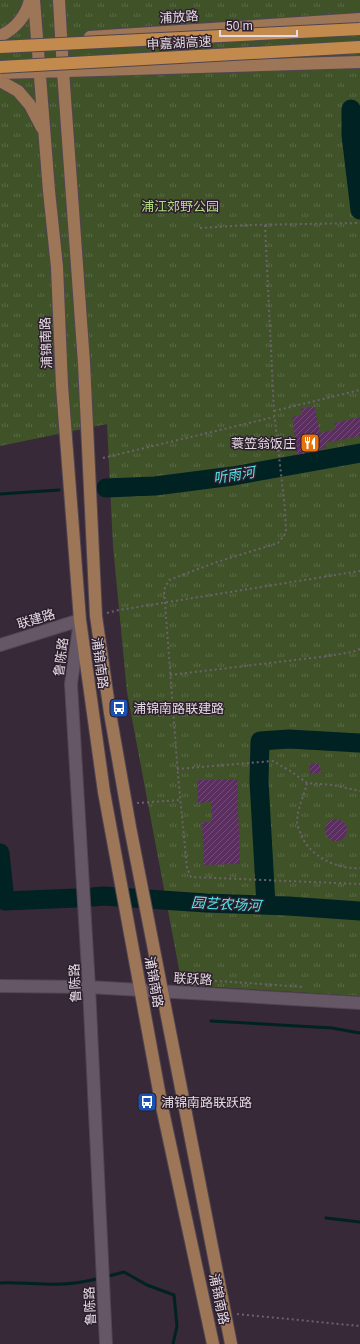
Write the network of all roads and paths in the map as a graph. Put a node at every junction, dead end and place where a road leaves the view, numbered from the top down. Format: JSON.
{"nodes":[{"id":1,"x":30,"y":0,"type":"edge"},
{"id":2,"x":34,"y":0,"type":"edge"},
{"id":3,"x":59,"y":0,"type":"edge"},
{"id":4,"x":360,"y":19,"type":"edge"},
{"id":5,"x":360,"y":29,"type":"edge"},
{"id":6,"x":0,"y":36,"type":"edge"},
{"id":7,"x":62,"y":39,"type":"junction"},
{"id":8,"x":37,"y":40,"type":"junction"},
{"id":9,"x":0,"y":42,"type":"edge"},
{"id":10,"x":0,"y":47,"type":"edge"},
{"id":11,"x":360,"y":47,"type":"edge"},
{"id":12,"x":360,"y":62,"type":"edge"},
{"id":13,"x":0,"y":67,"type":"edge"},
{"id":14,"x":39,"y":71,"type":"junction"},
{"id":15,"x":63,"y":71,"type":"junction"},
{"id":16,"x":0,"y":73,"type":"edge"},
{"id":17,"x":0,"y":81,"type":"edge"},
{"id":18,"x":45,"y":136,"type":"junction"},
{"id":19,"x":360,"y":223,"type":"edge"},
{"id":20,"x":265,"y":225,"type":"junction"},
{"id":21,"x":200,"y":228,"type":"dead end"},
{"id":22,"x":360,"y":390,"type":"edge"},
{"id":23,"x":274,"y":412,"type":"junction"},
{"id":24,"x":274,"y":417,"type":"junction"},
{"id":25,"x":104,"y":458,"type":"dead end"},
{"id":26,"x":360,"y":571,"type":"edge"},
{"id":27,"x":165,"y":603,"type":"junction"},
{"id":28,"x":96,"y":616,"type":"junction"},
{"id":29,"x":80,"y":620,"type":"junction"},
{"id":30,"x":0,"y":645,"type":"edge"},
{"id":31,"x":360,"y":649,"type":"edge"},
{"id":32,"x":170,"y":676,"type":"junction"},
{"id":33,"x":177,"y":769,"type":"junction"},
{"id":34,"x":307,"y":783,"type":"junction"},
{"id":35,"x":360,"y":791,"type":"edge"},
{"id":36,"x":180,"y":800,"type":"junction"},
{"id":37,"x":126,"y":804,"type":"junction"},
{"id":38,"x":360,"y":868,"type":"edge"},
{"id":39,"x":360,"y":884,"type":"edge"},
{"id":40,"x":175,"y":978,"type":"dead end"},
{"id":41,"x":0,"y":986,"type":"edge"},
{"id":42,"x":90,"y":987,"type":"junction"},
{"id":43,"x":307,"y":988,"type":"dead end"},
{"id":44,"x":141,"y":990,"type":"junction"},
{"id":45,"x":162,"y":992,"type":"junction"},
{"id":46,"x":360,"y":1003,"type":"edge"},
{"id":47,"x":237,"y":1314,"type":"dead end"},
{"id":48,"x":360,"y":1326,"type":"edge"},
{"id":49,"x":106,"y":1344,"type":"edge"},
{"id":50,"x":214,"y":1344,"type":"edge"},
{"id":51,"x":231,"y":1344,"type":"edge"}],
"edges":[{"from":1,"to":6,"type":"main road"},
{"from":2,"to":8,"type":"main road","name":"浦锦南路"},
{"from":3,"to":7,"type":"main road","name":"浦锦南路"},
{"from":4,"to":7,"type":"main road","name":"浦放路"},
{"from":5,"to":10,"type":"highway","name":"申嘉湖高速","bridge":true},
{"from":7,"to":8,"type":"main road","name":"浦放路"},
{"from":7,"to":15,"type":"main road","name":"浦锦南路"},
{"from":8,"to":9,"type":"main road","name":"浦放路"},
{"from":8,"to":14,"type":"main road","name":"浦锦南路"},
{"from":11,"to":13,"type":"highway","name":"申嘉湖高速","bridge":true},
{"from":12,"to":15,"type":"main road"},
{"from":14,"to":15,"type":"main road"},
{"from":14,"to":16,"type":"main road"},
{"from":14,"to":18,"type":"main road","name":"浦锦南路"},
{"from":15,"to":28,"type":"main road","name":"浦锦南路"},
{"from":17,"to":18,"type":"main road"},
{"from":18,"to":29,"type":"main road","name":"浦锦南路"},
{"from":19,"to":20,"type":"path"},
{"from":20,"to":21,"type":"path"},
{"from":20,"to":23,"type":"path"},
{"from":22,"to":23,"type":"path"},
{"from":23,"to":24,"type":"path"},
{"from":24,"to":25,"type":"path"},
{"from":24,"to":27,"type":"path"},
{"from":26,"to":27,"type":"path"},
{"from":27,"to":28,"type":"path"},
{"from":27,"to":32,"type":"path"},
{"from":28,"to":37,"type":"main road","name":"浦锦南路"},
{"from":29,"to":30,"type":"street","name":"联建路"},
{"from":29,"to":42,"type":"street","name":"鲁陈路"},
{"from":29,"to":44,"type":"main road","name":"浦锦南路"},
{"from":31,"to":32,"type":"path"},
{"from":32,"to":33,"type":"path"},
{"from":33,"to":34,"type":"path"},
{"from":33,"to":36,"type":"path"},
{"from":34,"to":35,"type":"path"},
{"from":34,"to":38,"type":"path"},
{"from":36,"to":37,"type":"path"},
{"from":36,"to":39,"type":"path"},
{"from":37,"to":45,"type":"main road","name":"浦锦南路"},
{"from":40,"to":43,"type":"path"},
{"from":41,"to":42,"type":"street","name":"联跃路"},
{"from":42,"to":44,"type":"street","name":"联跃路"},
{"from":42,"to":49,"type":"street","name":"鲁陈路"},
{"from":44,"to":45,"type":"street","name":"联跃路"},
{"from":44,"to":50,"type":"main road","name":"浦锦南路"},
{"from":45,"to":46,"type":"street","name":"联跃路"},
{"from":45,"to":51,"type":"main road","name":"浦锦南路"},
{"from":47,"to":48,"type":"path"}]}
